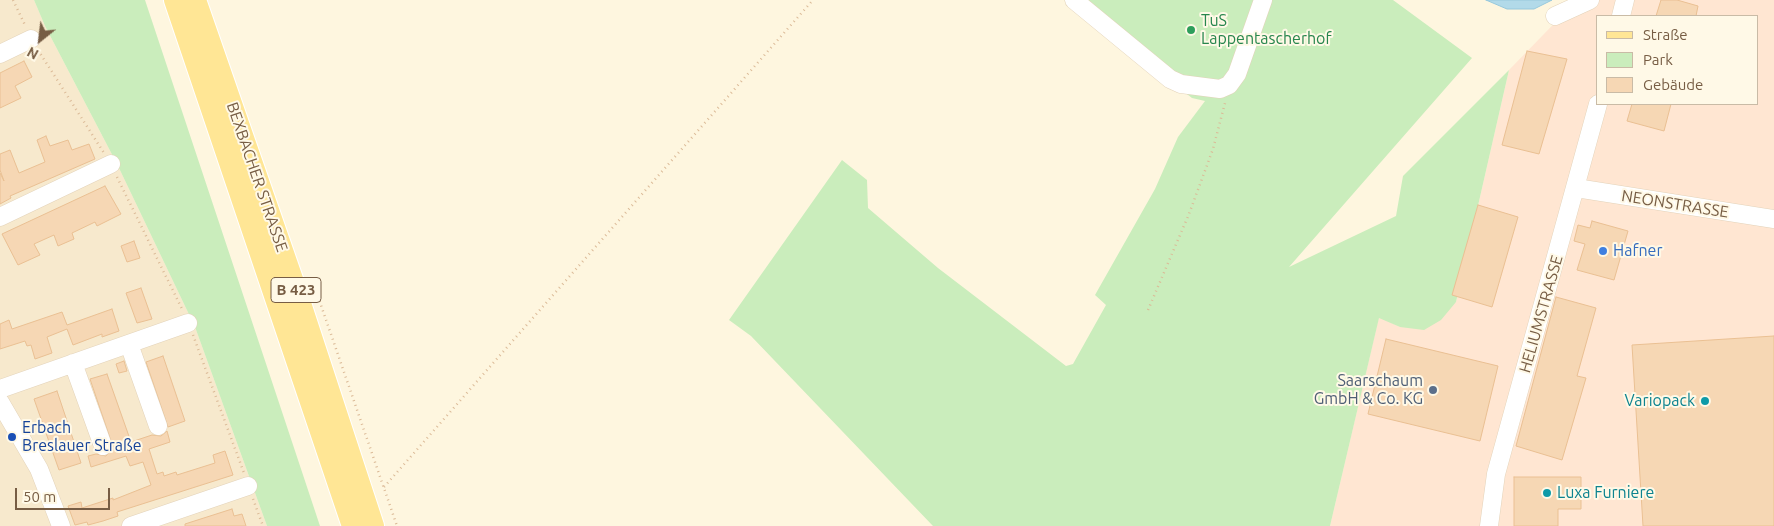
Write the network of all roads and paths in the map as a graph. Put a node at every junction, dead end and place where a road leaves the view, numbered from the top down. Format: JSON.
{"nodes":[{"id":1,"x":13,"y":0,"type":"edge"},
{"id":2,"x":176,"y":0,"type":"edge"},
{"id":3,"x":195,"y":0,"type":"edge"},
{"id":4,"x":813,"y":0,"type":"edge"},
{"id":5,"x":1074,"y":0,"type":"edge"},
{"id":6,"x":1263,"y":0,"type":"edge"},
{"id":7,"x":1590,"y":0,"type":"edge"},
{"id":8,"x":1625,"y":0,"type":"edge"},
{"id":9,"x":1621,"y":15,"type":"edge"},
{"id":10,"x":1555,"y":16,"type":"dead end"},
{"id":11,"x":31,"y":39,"type":"junction"},
{"id":12,"x":0,"y":54,"type":"edge"},
{"id":13,"x":1229,"y":85,"type":"junction"},
{"id":14,"x":1598,"y":105,"type":"edge"},
{"id":15,"x":111,"y":164,"type":"junction"},
{"id":16,"x":1576,"y":188,"type":"junction"},
{"id":17,"x":0,"y":218,"type":"edge"},
{"id":18,"x":1774,"y":219,"type":"edge"},
{"id":19,"x":1148,"y":310,"type":"dead end"},
{"id":20,"x":188,"y":323,"type":"junction"},
{"id":21,"x":129,"y":344,"type":"junction"},
{"id":22,"x":73,"y":363,"type":"junction"},
{"id":23,"x":0,"y":389,"type":"edge"},
{"id":24,"x":0,"y":402,"type":"edge"},
{"id":25,"x":158,"y":426,"type":"dead end"},
{"id":26,"x":102,"y":446,"type":"dead end"},
{"id":27,"x":248,"y":486,"type":"junction"},
{"id":28,"x":60,"y":526,"type":"edge"},
{"id":29,"x":131,"y":526,"type":"edge"},
{"id":30,"x":263,"y":526,"type":"edge"},
{"id":31,"x":353,"y":526,"type":"edge"},
{"id":32,"x":373,"y":526,"type":"edge"},
{"id":33,"x":397,"y":526,"type":"edge"},
{"id":34,"x":1490,"y":526,"type":"edge"}],
"edges":[{"from":1,"to":11,"type":"path"},
{"from":2,"to":31,"type":"main road","name":"BEXBACHER STRASSE"},
{"from":3,"to":32,"type":"main road","name":"BEXBACHER STRASSE","number":"B 423"},
{"from":4,"to":33,"type":"path"},
{"from":5,"to":13,"type":"street"},
{"from":6,"to":13,"type":"street"},
{"from":7,"to":10,"type":"street"},
{"from":8,"to":9,"type":"street"},
{"from":11,"to":12,"type":"street"},
{"from":11,"to":15,"type":"path"},
{"from":13,"to":19,"type":"path"},
{"from":14,"to":16,"type":"street","name":"HELIUMSTRASSE"},
{"from":15,"to":17,"type":"street"},
{"from":15,"to":20,"type":"path"},
{"from":16,"to":18,"type":"street","name":"NEONSTRASSE"},
{"from":16,"to":34,"type":"street","name":"HELIUMSTRASSE"},
{"from":20,"to":21,"type":"street"},
{"from":20,"to":27,"type":"path"},
{"from":21,"to":22,"type":"street"},
{"from":21,"to":25,"type":"street"},
{"from":22,"to":23,"type":"street"},
{"from":22,"to":26,"type":"street"},
{"from":24,"to":28,"type":"street"},
{"from":27,"to":29,"type":"street"},
{"from":27,"to":30,"type":"path"}]}
